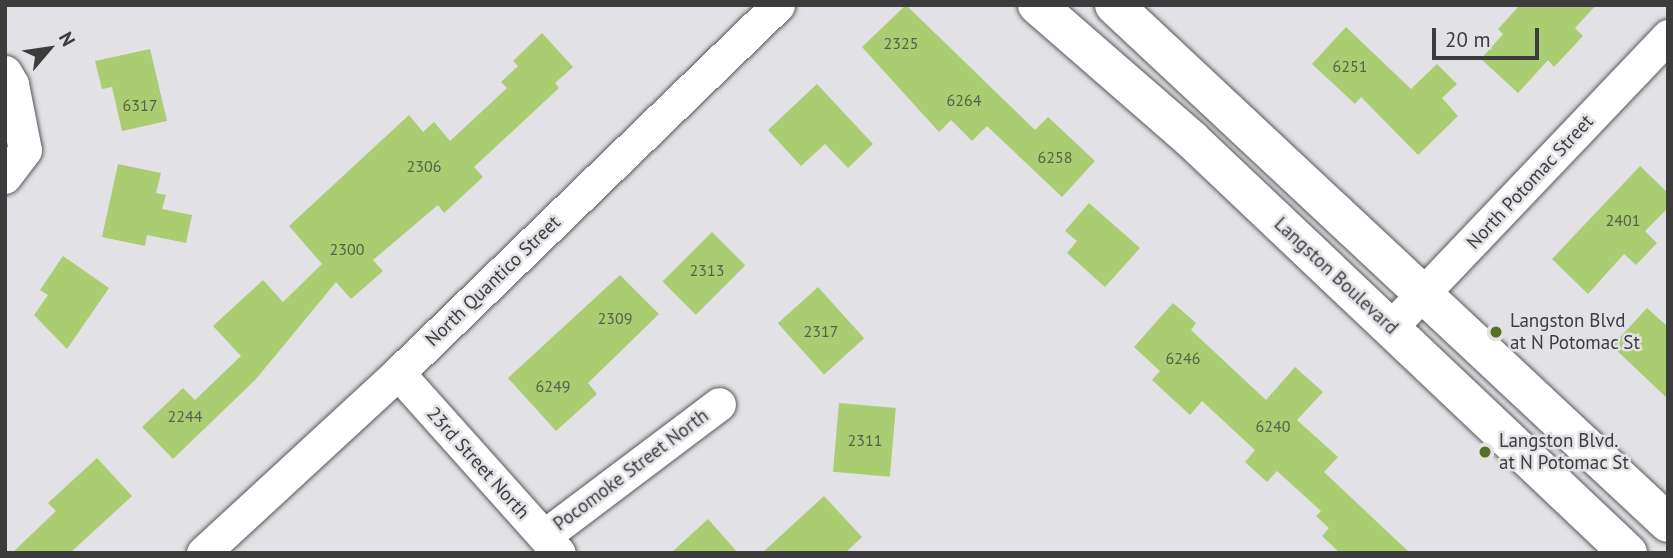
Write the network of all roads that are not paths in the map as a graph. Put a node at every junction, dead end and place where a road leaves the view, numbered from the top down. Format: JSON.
{"nodes":[{"id":1,"x":778,"y":5,"type":"edge"},
{"id":2,"x":1037,"y":5,"type":"edge"},
{"id":3,"x":1114,"y":5,"type":"edge"},
{"id":4,"x":1668,"y":36,"type":"edge"},
{"id":5,"x":5,"y":72,"type":"edge"},
{"id":6,"x":5,"y":177,"type":"edge"},
{"id":7,"x":1424,"y":293,"type":"junction"},
{"id":8,"x":1391,"y":327,"type":"junction"},
{"id":9,"x":398,"y":373,"type":"junction"},
{"id":10,"x":719,"y":404,"type":"dead end"},
{"id":11,"x":1668,"y":523,"type":"edge"},
{"id":12,"x":551,"y":544,"type":"edge"},
{"id":13,"x":203,"y":553,"type":"edge"},
{"id":14,"x":1628,"y":553,"type":"edge"}],
"edges":[{"from":1,"to":9,"type":"street","name":"North Quantico Street"},
{"from":2,"to":8,"type":"main road","name":"Langston Boulevard"},
{"from":3,"to":7,"type":"main road"},
{"from":4,"to":7,"type":"street","name":"North Potomac Street"},
{"from":5,"to":6,"type":"street"},
{"from":7,"to":8,"type":"street","name":"North Potomac Street"},
{"from":7,"to":11,"type":"main road"},
{"from":8,"to":14,"type":"main road","name":"Langston Boulevard"},
{"from":9,"to":12,"type":"street","name":"23rd Street North"},
{"from":9,"to":13,"type":"street","name":"North Quantico Street"},
{"from":10,"to":12,"type":"street","name":"Pocomoke Street North"}]}
